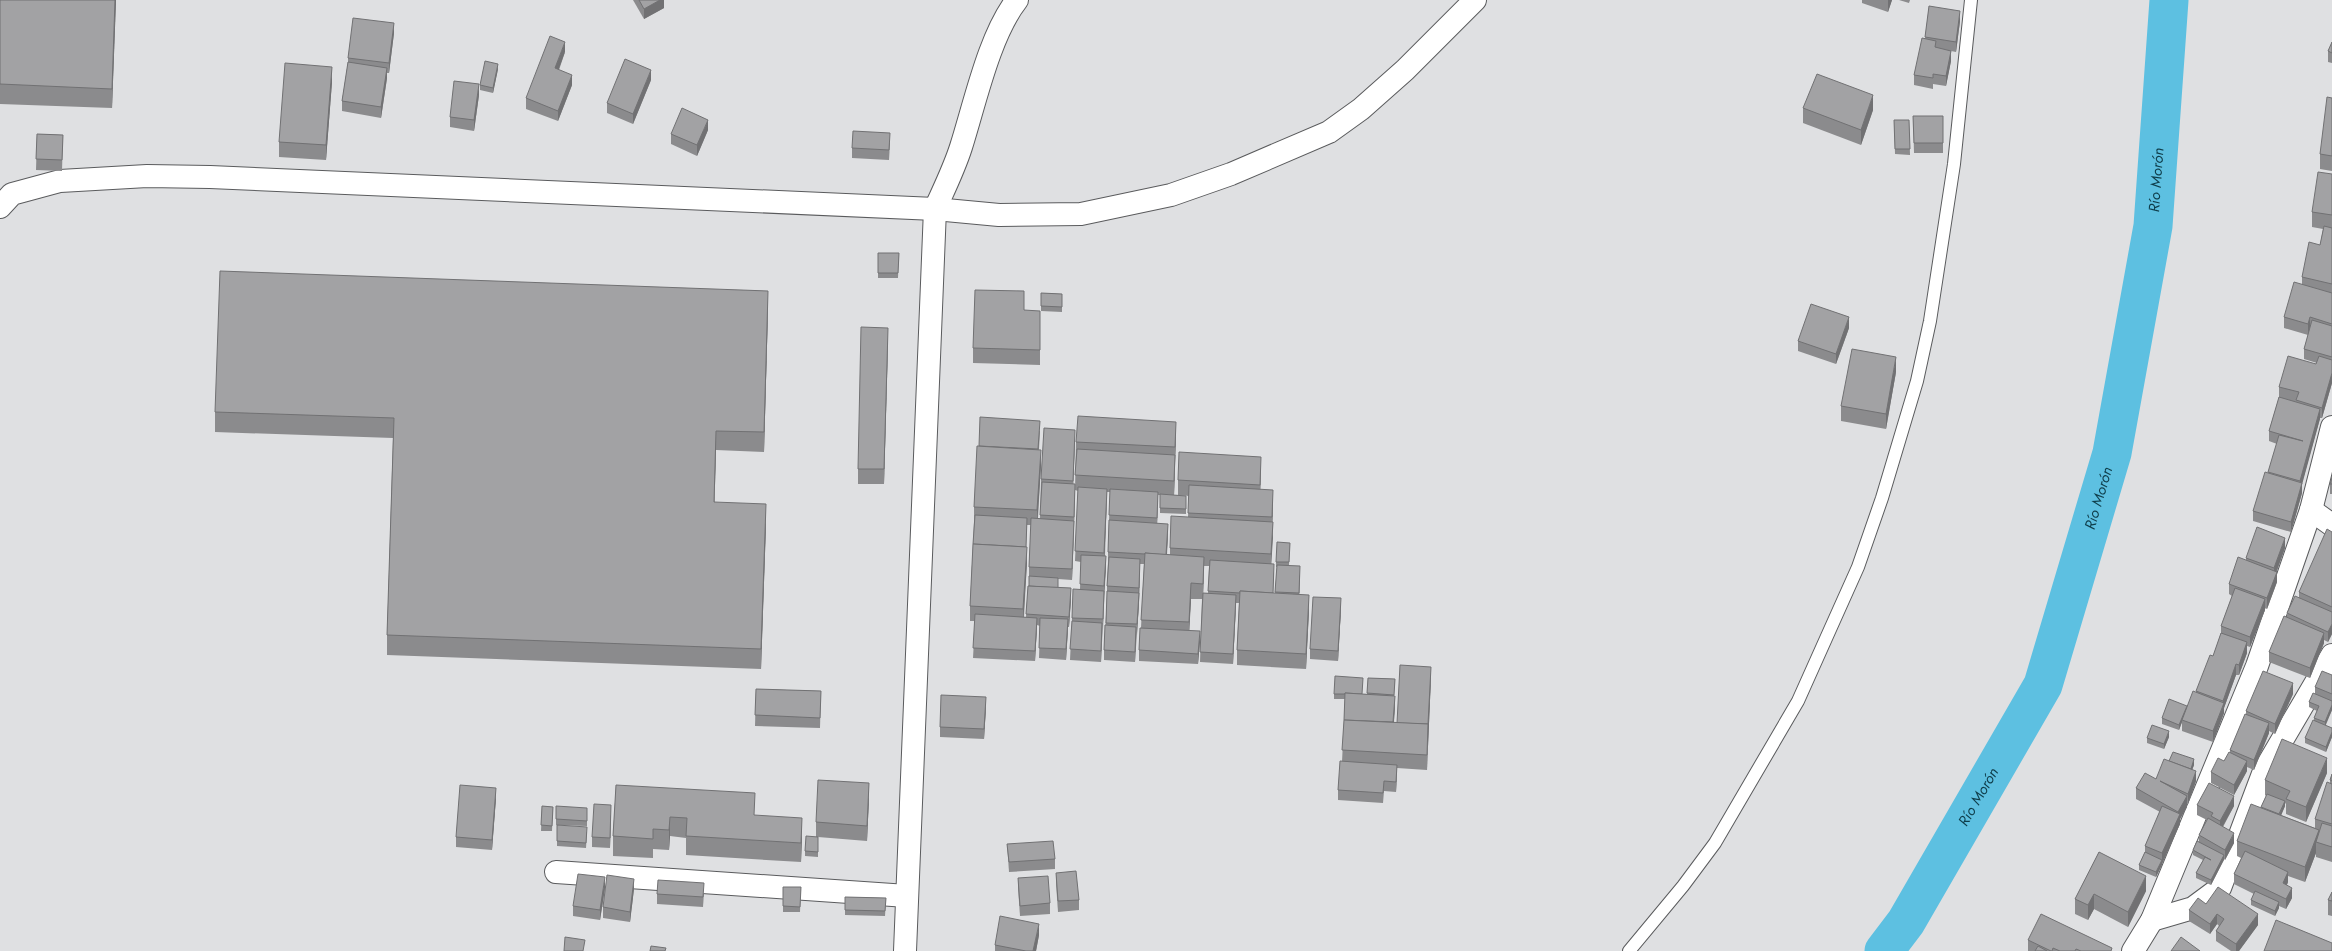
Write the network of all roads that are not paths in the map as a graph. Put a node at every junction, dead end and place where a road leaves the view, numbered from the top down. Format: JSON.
{"nodes":[{"id":1,"x":1017,"y":0,"type":"edge"},
{"id":2,"x":1475,"y":0,"type":"edge"},
{"id":3,"x":1971,"y":0,"type":"edge"},
{"id":4,"x":0,"y":206,"type":"edge"},
{"id":5,"x":935,"y":209,"type":"junction"},
{"id":6,"x":2332,"y":426,"type":"edge"},
{"id":7,"x":2311,"y":510,"type":"junction"},
{"id":8,"x":2332,"y":525,"type":"edge"},
{"id":9,"x":2332,"y":655,"type":"edge"},
{"id":10,"x":556,"y":872,"type":"dead end"},
{"id":11,"x":907,"y":896,"type":"junction"},
{"id":12,"x":2152,"y":920,"type":"junction"},
{"id":13,"x":905,"y":951,"type":"edge"},
{"id":14,"x":1628,"y":951,"type":"edge"},
{"id":15,"x":2133,"y":951,"type":"edge"}],
"edges":[{"from":1,"to":5,"type":"street"},
{"from":2,"to":5,"type":"street"},
{"from":3,"to":14,"type":"lane"},
{"from":4,"to":5,"type":"street"},
{"from":5,"to":11,"type":"street"},
{"from":6,"to":7,"type":"street"},
{"from":7,"to":8,"type":"street"},
{"from":7,"to":12,"type":"street"},
{"from":9,"to":12,"type":"street"},
{"from":10,"to":11,"type":"street"},
{"from":11,"to":13,"type":"street"},
{"from":12,"to":15,"type":"street"}]}
